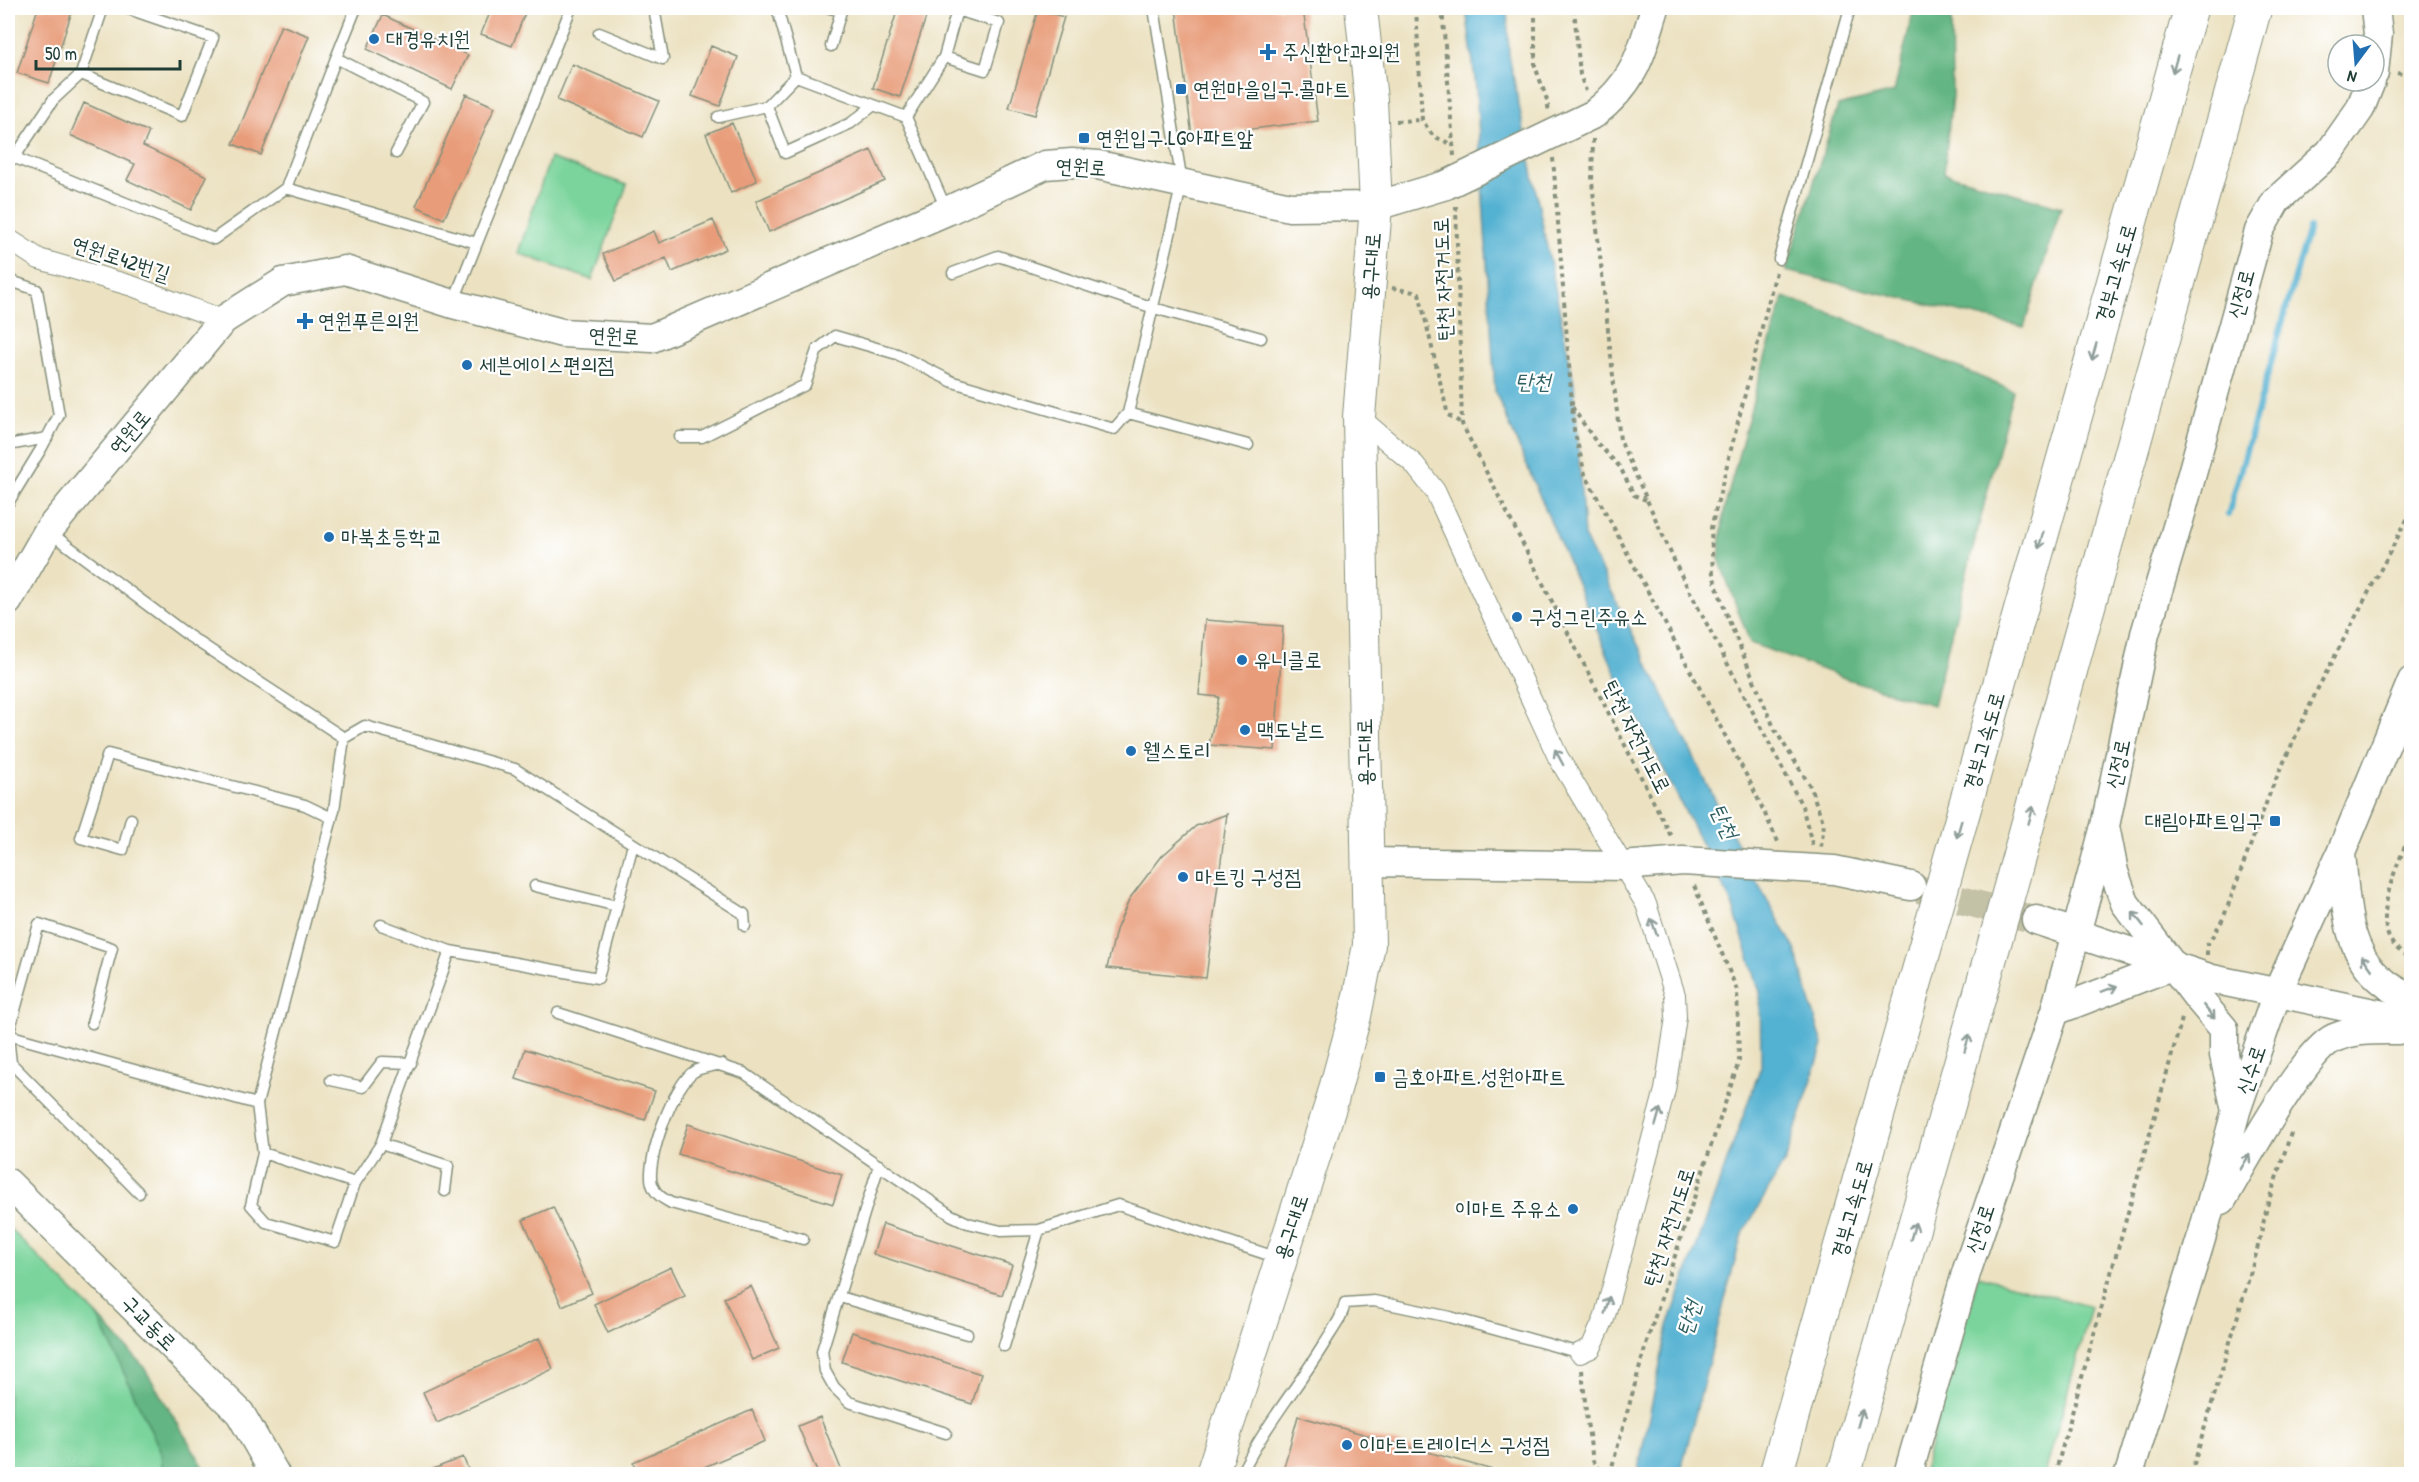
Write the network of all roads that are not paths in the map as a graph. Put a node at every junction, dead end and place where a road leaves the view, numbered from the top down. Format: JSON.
{"nodes":[{"id":1,"x":103,"y":8,"type":"edge"},
{"id":2,"x":126,"y":8,"type":"edge"},
{"id":3,"x":356,"y":8,"type":"edge"},
{"id":4,"x":571,"y":8,"type":"edge"},
{"id":5,"x":654,"y":8,"type":"edge"},
{"id":6,"x":777,"y":8,"type":"edge"},
{"id":7,"x":830,"y":8,"type":"edge"},
{"id":8,"x":1154,"y":8,"type":"edge"},
{"id":9,"x":1361,"y":8,"type":"edge"},
{"id":10,"x":1655,"y":8,"type":"edge"},
{"id":11,"x":1850,"y":8,"type":"edge"},
{"id":12,"x":2191,"y":8,"type":"edge"},
{"id":13,"x":2255,"y":8,"type":"edge"},
{"id":14,"x":2375,"y":8,"type":"edge"},
{"id":15,"x":956,"y":9,"type":"edge"},
{"id":16,"x":599,"y":33,"type":"dead end"},
{"id":17,"x":2378,"y":33,"type":"edge"},
{"id":18,"x":831,"y":46,"type":"dead end"},
{"id":19,"x":944,"y":57,"type":"junction"},
{"id":20,"x":336,"y":58,"type":"junction"},
{"id":21,"x":81,"y":74,"type":"junction"},
{"id":22,"x":796,"y":76,"type":"junction"},
{"id":23,"x":2366,"y":93,"type":"edge"},
{"id":24,"x":874,"y":105,"type":"junction"},
{"id":25,"x":767,"y":106,"type":"junction"},
{"id":26,"x":718,"y":117,"type":"dead end"},
{"id":27,"x":906,"y":117,"type":"junction"},
{"id":28,"x":396,"y":153,"type":"dead end"},
{"id":29,"x":10,"y":156,"type":"edge"},
{"id":30,"x":1182,"y":183,"type":"junction"},
{"id":31,"x":286,"y":188,"type":"junction"},
{"id":32,"x":1376,"y":206,"type":"junction"},
{"id":33,"x":947,"y":211,"type":"junction"},
{"id":34,"x":8,"y":239,"type":"edge"},
{"id":35,"x":477,"y":243,"type":"junction"},
{"id":36,"x":1779,"y":260,"type":"road end"},
{"id":37,"x":953,"y":273,"type":"dead end"},
{"id":38,"x":8,"y":280,"type":"edge"},
{"id":39,"x":453,"y":304,"type":"junction"},
{"id":40,"x":1154,"y":308,"type":"junction"},
{"id":41,"x":223,"y":320,"type":"junction"},
{"id":42,"x":1261,"y":338,"type":"dead end"},
{"id":43,"x":1128,"y":413,"type":"junction"},
{"id":44,"x":1359,"y":417,"type":"junction"},
{"id":45,"x":680,"y":437,"type":"dead end"},
{"id":46,"x":47,"y":438,"type":"junction"},
{"id":47,"x":8,"y":445,"type":"edge"},
{"id":48,"x":1248,"y":445,"type":"dead end"},
{"id":49,"x":8,"y":503,"type":"edge"},
{"id":50,"x":48,"y":531,"type":"junction"},
{"id":51,"x":8,"y":601,"type":"edge"},
{"id":52,"x":2412,"y":681,"type":"edge"},
{"id":53,"x":344,"y":738,"type":"junction"},
{"id":54,"x":332,"y":818,"type":"junction"},
{"id":55,"x":131,"y":819,"type":"dead end"},
{"id":56,"x":2105,"y":826,"type":"junction"},
{"id":57,"x":633,"y":844,"type":"junction"},
{"id":58,"x":2341,"y":853,"type":"junction"},
{"id":59,"x":1367,"y":862,"type":"junction"},
{"id":60,"x":1623,"y":866,"type":"junction"},
{"id":61,"x":535,"y":886,"type":"dead end"},
{"id":62,"x":1911,"y":886,"type":"tunnel mouth"},
{"id":63,"x":617,"y":906,"type":"junction"},
{"id":64,"x":2036,"y":920,"type":"tunnel mouth"},
{"id":65,"x":381,"y":925,"type":"dead end"},
{"id":66,"x":745,"y":926,"type":"dead end"},
{"id":67,"x":2075,"y":933,"type":"junction"},
{"id":68,"x":450,"y":951,"type":"junction"},
{"id":69,"x":2174,"y":965,"type":"junction"},
{"id":70,"x":2277,"y":993,"type":"junction"},
{"id":71,"x":2412,"y":999,"type":"edge"},
{"id":72,"x":2055,"y":1011,"type":"junction"},
{"id":73,"x":558,"y":1013,"type":"dead end"},
{"id":74,"x":2412,"y":1021,"type":"edge"},
{"id":75,"x":92,"y":1023,"type":"dead end"},
{"id":76,"x":8,"y":1035,"type":"edge"},
{"id":77,"x":2405,"y":1042,"type":"edge"},
{"id":78,"x":411,"y":1063,"type":"junction"},
{"id":79,"x":722,"y":1064,"type":"junction"},
{"id":80,"x":331,"y":1080,"type":"dead end"},
{"id":81,"x":257,"y":1104,"type":"junction"},
{"id":82,"x":2236,"y":1111,"type":"junction"},
{"id":83,"x":381,"y":1144,"type":"junction"},
{"id":84,"x":263,"y":1153,"type":"junction"},
{"id":85,"x":879,"y":1165,"type":"junction"},
{"id":86,"x":8,"y":1183,"type":"edge"},
{"id":87,"x":355,"y":1184,"type":"junction"},
{"id":88,"x":445,"y":1191,"type":"dead end"},
{"id":89,"x":139,"y":1193,"type":"dead end"},
{"id":90,"x":1039,"y":1230,"type":"junction"},
{"id":91,"x":2204,"y":1230,"type":"junction"},
{"id":92,"x":802,"y":1239,"type":"dead end"},
{"id":93,"x":1281,"y":1259,"type":"junction"},
{"id":94,"x":840,"y":1297,"type":"junction"},
{"id":95,"x":967,"y":1334,"type":"dead end"},
{"id":96,"x":1004,"y":1346,"type":"dead end"},
{"id":97,"x":1578,"y":1353,"type":"joint"},
{"id":98,"x":946,"y":1433,"type":"dead end"},
{"id":99,"x":275,"y":1474,"type":"edge"},
{"id":100,"x":1212,"y":1474,"type":"edge"},
{"id":101,"x":1241,"y":1474,"type":"edge"},
{"id":102,"x":1776,"y":1474,"type":"edge"},
{"id":103,"x":1844,"y":1474,"type":"edge"},
{"id":104,"x":1908,"y":1474,"type":"edge"},
{"id":105,"x":2129,"y":1474,"type":"edge"}],
"edges":[{"from":1,"to":21,"type":"lane"},
{"from":2,"to":21,"type":"lane"},
{"from":3,"to":20,"type":"lane"},
{"from":4,"to":35,"type":"lane"},
{"from":5,"to":16,"type":"lane"},
{"from":6,"to":22,"type":"lane"},
{"from":7,"to":18,"type":"lane"},
{"from":8,"to":30,"type":"lane"},
{"from":9,"to":32,"type":"main road","name":"용구대로"},
{"from":10,"to":32,"type":"street","name":"연원로","bridge":true},
{"from":11,"to":36,"type":"lane"},
{"from":12,"to":102,"type":"highway","name":"경부고속도로","one_way":true},
{"from":103,"to":13,"type":"highway","one_way":true},
{"from":14,"to":17,"type":"street"},
{"from":15,"to":19,"type":"lane"},
{"from":15,"to":19,"type":"lane"},
{"from":19,"to":27,"type":"lane"},
{"from":20,"to":28,"type":"lane"},
{"from":20,"to":31,"type":"lane"},
{"from":21,"to":29,"type":"lane"},
{"from":22,"to":24,"type":"lane"},
{"from":22,"to":25,"type":"lane"},
{"from":23,"to":56,"type":"street","name":"신정로"},
{"from":24,"to":25,"type":"lane"},
{"from":24,"to":27,"type":"lane"},
{"from":25,"to":26,"type":"lane"},
{"from":27,"to":33,"type":"lane"},
{"from":29,"to":31,"type":"lane"},
{"from":30,"to":32,"type":"street","name":"연원로"},
{"from":30,"to":33,"type":"street","name":"연원로"},
{"from":30,"to":40,"type":"lane"},
{"from":31,"to":35,"type":"lane"},
{"from":32,"to":44,"type":"main road","name":"용구대로"},
{"from":33,"to":39,"type":"street","name":"연원로"},
{"from":34,"to":41,"type":"street","name":"연원로42번길"},
{"from":35,"to":39,"type":"lane"},
{"from":37,"to":40,"type":"lane"},
{"from":38,"to":46,"type":"lane"},
{"from":39,"to":41,"type":"street","name":"연원로"},
{"from":40,"to":42,"type":"lane"},
{"from":40,"to":43,"type":"lane"},
{"from":41,"to":50,"type":"street","name":"연원로"},
{"from":43,"to":45,"type":"lane"},
{"from":43,"to":48,"type":"lane"},
{"from":44,"to":59,"type":"main road","name":"용구대로"},
{"from":60,"to":44,"type":"street","one_way":true},
{"from":46,"to":47,"type":"lane"},
{"from":46,"to":49,"type":"lane"},
{"from":50,"to":51,"type":"street","name":"연원로"},
{"from":50,"to":53,"type":"lane"},
{"from":52,"to":58,"type":"street","name":"신수로"},
{"from":53,"to":54,"type":"lane"},
{"from":53,"to":57,"type":"lane"},
{"from":54,"to":55,"type":"lane"},
{"from":54,"to":81,"type":"lane"},
{"from":56,"to":67,"type":"street","name":"신정로"},
{"from":69,"to":56,"type":"street","one_way":true},
{"from":57,"to":63,"type":"lane"},
{"from":57,"to":66,"type":"lane"},
{"from":58,"to":70,"type":"street","name":"신수로"},
{"from":71,"to":58,"type":"street","one_way":true},
{"from":59,"to":60,"type":"street"},
{"from":59,"to":93,"type":"main road","name":"용구대로"},
{"from":60,"to":62,"type":"street"},
{"from":97,"to":60,"type":"street","one_way":true},
{"from":61,"to":63,"type":"lane"},
{"from":63,"to":68,"type":"lane"},
{"from":64,"to":67,"type":"street"},
{"from":65,"to":68,"type":"lane"},
{"from":67,"to":69,"type":"street"},
{"from":67,"to":72,"type":"street","name":"신정로"},
{"from":68,"to":78,"type":"lane"},
{"from":69,"to":70,"type":"street"},
{"from":72,"to":69,"type":"street","one_way":true},
{"from":69,"to":82,"type":"street","one_way":true},
{"from":70,"to":74,"type":"street"},
{"from":70,"to":82,"type":"street","name":"신수로"},
{"from":72,"to":104,"type":"street","name":"신정로"},
{"from":73,"to":79,"type":"lane"},
{"from":75,"to":76,"type":"lane"},
{"from":76,"to":81,"type":"lane"},
{"from":76,"to":89,"type":"lane"},
{"from":91,"to":77,"type":"street","one_way":true},
{"from":78,"to":80,"type":"lane"},
{"from":78,"to":83,"type":"lane"},
{"from":79,"to":85,"type":"lane"},
{"from":79,"to":92,"type":"lane"},
{"from":81,"to":84,"type":"lane"},
{"from":82,"to":91,"type":"street","name":"신수로"},
{"from":83,"to":87,"type":"lane"},
{"from":83,"to":88,"type":"lane"},
{"from":84,"to":87,"type":"lane"},
{"from":84,"to":87,"type":"lane"},
{"from":85,"to":90,"type":"lane"},
{"from":85,"to":94,"type":"lane"},
{"from":86,"to":99,"type":"street","name":"구교동로"},
{"from":90,"to":93,"type":"lane"},
{"from":90,"to":96,"type":"lane"},
{"from":91,"to":105,"type":"street","name":"신수로"},
{"from":93,"to":100,"type":"main road","name":"용구대로"},
{"from":94,"to":95,"type":"lane"},
{"from":94,"to":98,"type":"lane"},
{"from":97,"to":101,"type":"lane"}]}
